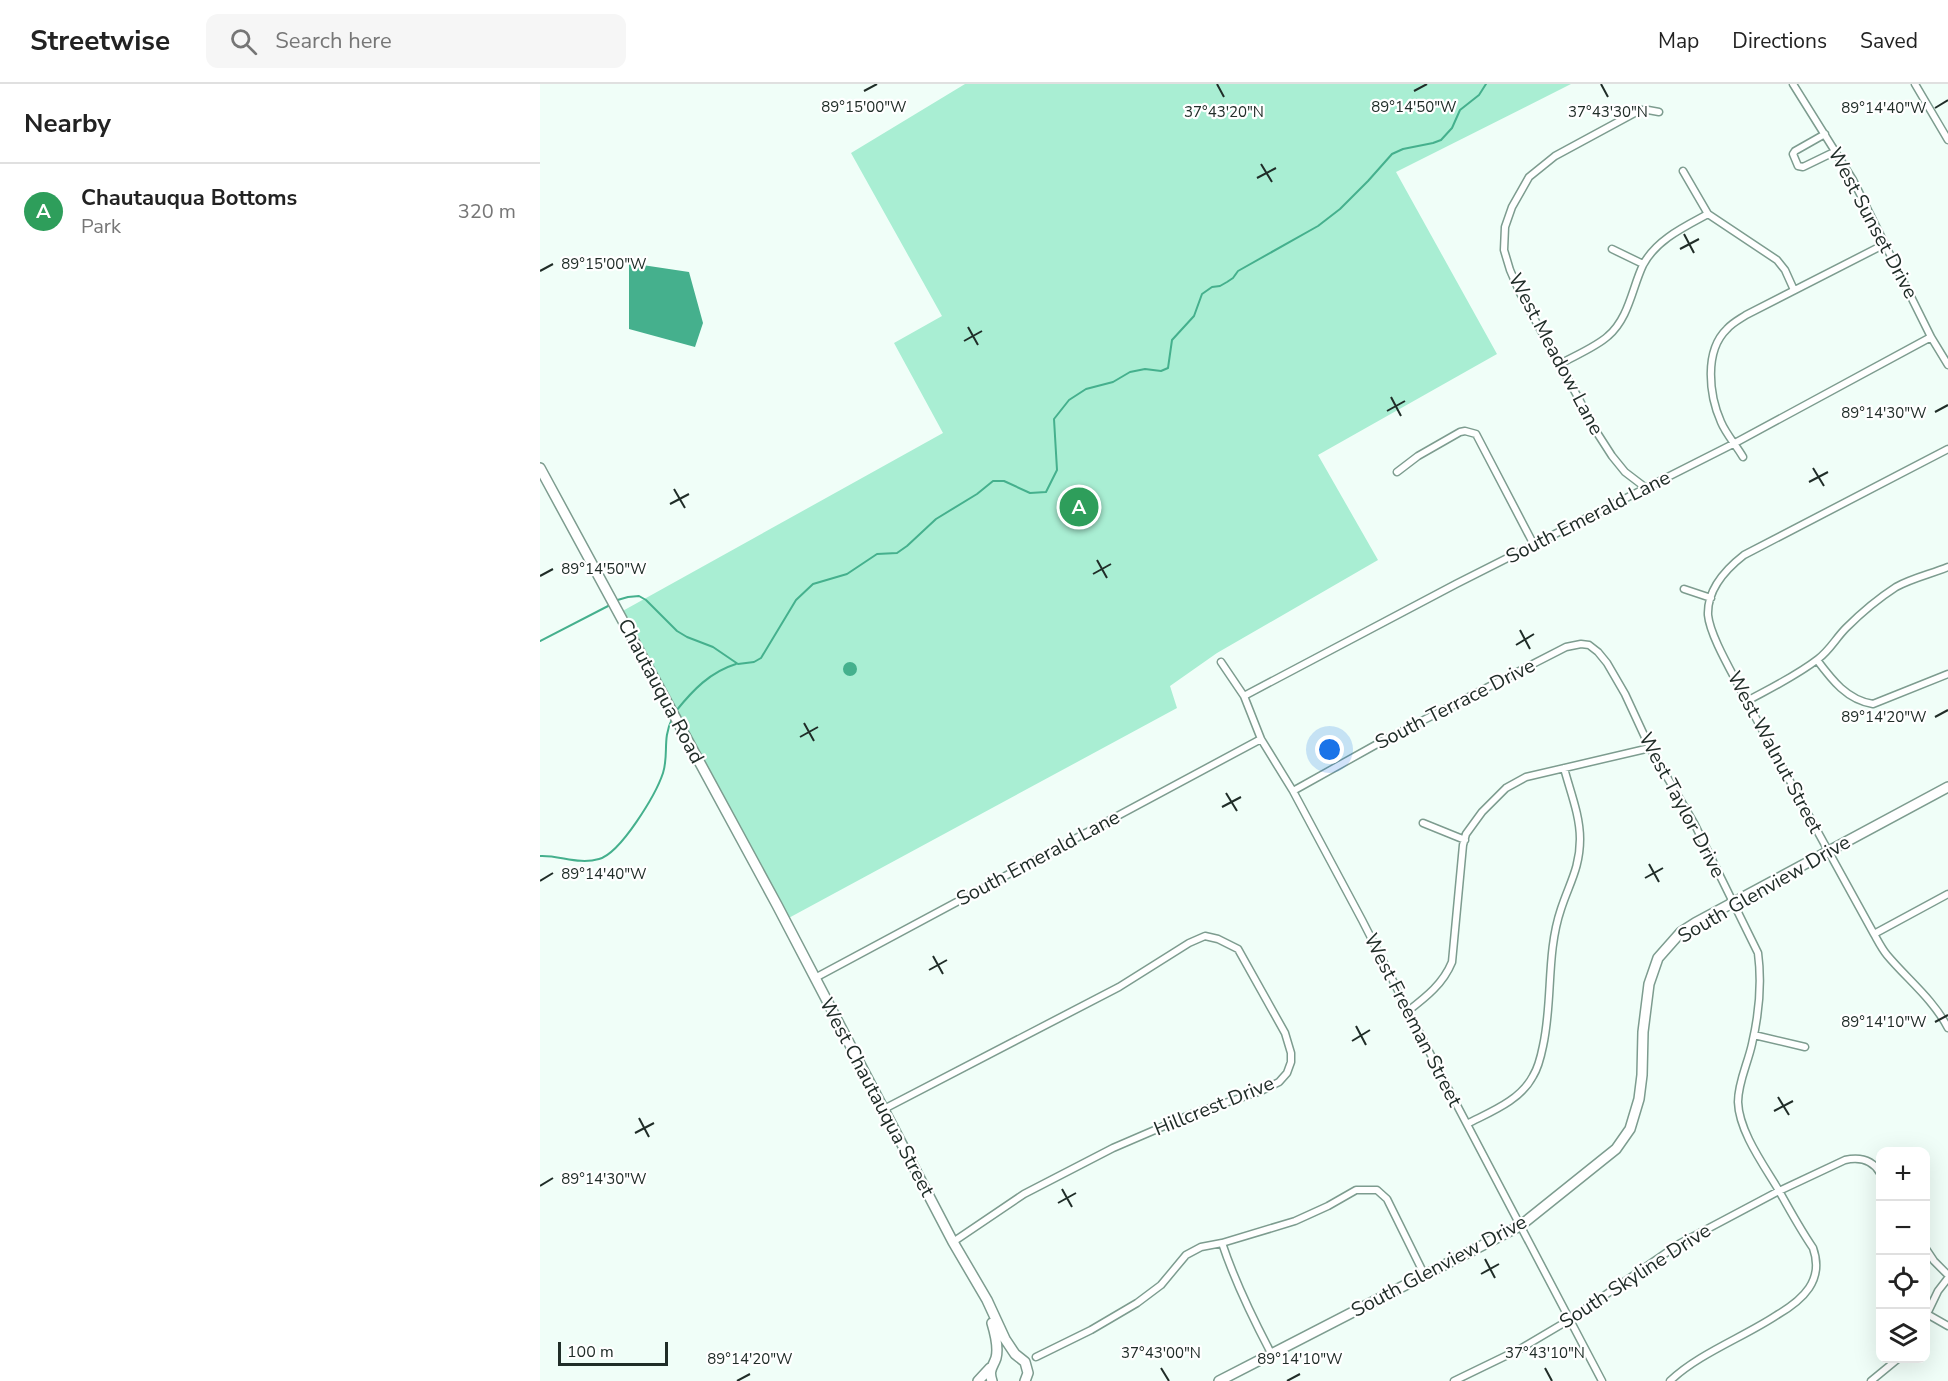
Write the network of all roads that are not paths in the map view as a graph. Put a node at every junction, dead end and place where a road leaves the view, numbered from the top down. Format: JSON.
{"nodes":[{"id":1,"x":1793,"y":84,"type":"edge"},
{"id":2,"x":1915,"y":84,"type":"edge"},
{"id":3,"x":1659,"y":112,"type":"dead end"},
{"id":4,"x":1826,"y":134,"type":"junction"},
{"id":5,"x":1948,"y":140,"type":"edge"},
{"id":6,"x":1836,"y":151,"type":"junction"},
{"id":7,"x":1683,"y":171,"type":"dead end"},
{"id":8,"x":1708,"y":214,"type":"junction"},
{"id":9,"x":1885,"y":244,"type":"junction"},
{"id":10,"x":1612,"y":249,"type":"dead end"},
{"id":11,"x":1643,"y":264,"type":"junction"},
{"id":12,"x":1794,"y":290,"type":"junction"},
{"id":13,"x":1931,"y":337,"type":"junction"},
{"id":14,"x":1560,"y":364,"type":"junction"},
{"id":15,"x":1948,"y":365,"type":"edge"},
{"id":16,"x":1735,"y":443,"type":"junction"},
{"id":17,"x":1948,"y":449,"type":"edge"},
{"id":18,"x":1743,"y":457,"type":"dead end"},
{"id":19,"x":540,"y":468,"type":"edge"},
{"id":20,"x":1397,"y":472,"type":"dead end"},
{"id":21,"x":1646,"y":488,"type":"junction"},
{"id":22,"x":1534,"y":545,"type":"junction"},
{"id":23,"x":1948,"y":567,"type":"edge"},
{"id":24,"x":1684,"y":589,"type":"dead end"},
{"id":25,"x":1710,"y":598,"type":"junction"},
{"id":26,"x":1589,"y":645,"type":"joint"},
{"id":27,"x":1817,"y":660,"type":"junction"},
{"id":28,"x":1221,"y":662,"type":"dead end"},
{"id":29,"x":1948,"y":674,"type":"edge"},
{"id":30,"x":1244,"y":696,"type":"junction"},
{"id":31,"x":1747,"y":701,"type":"junction"},
{"id":32,"x":1262,"y":739,"type":"junction"},
{"id":33,"x":1650,"y":748,"type":"junction"},
{"id":34,"x":1564,"y":768,"type":"junction"},
{"id":35,"x":1948,"y":786,"type":"edge"},
{"id":36,"x":1293,"y":791,"type":"junction"},
{"id":37,"x":1424,"y":823,"type":"dead end"},
{"id":38,"x":1465,"y":840,"type":"junction"},
{"id":39,"x":1829,"y":852,"type":"junction"},
{"id":40,"x":1948,"y":894,"type":"edge"},
{"id":41,"x":1733,"y":903,"type":"junction"},
{"id":42,"x":782,"y":914,"type":"joint"},
{"id":43,"x":1874,"y":934,"type":"junction"},
{"id":44,"x":815,"y":978,"type":"junction"},
{"id":45,"x":1408,"y":1011,"type":"junction"},
{"id":46,"x":1946,"y":1020,"type":"edge"},
{"id":47,"x":1948,"y":1028,"type":"edge"},
{"id":48,"x":1754,"y":1035,"type":"junction"},
{"id":49,"x":1805,"y":1047,"type":"dead end"},
{"id":50,"x":884,"y":1109,"type":"junction"},
{"id":51,"x":1467,"y":1124,"type":"junction"},
{"id":52,"x":1876,"y":1168,"type":"edge"},
{"id":53,"x":1779,"y":1191,"type":"junction"},
{"id":54,"x":1520,"y":1226,"type":"junction"},
{"id":55,"x":954,"y":1242,"type":"junction"},
{"id":56,"x":1222,"y":1243,"type":"junction"},
{"id":57,"x":1930,"y":1255,"type":"edge"},
{"id":58,"x":1425,"y":1276,"type":"junction"},
{"id":59,"x":1948,"y":1277,"type":"edge"},
{"id":60,"x":974,"y":1279,"type":"junction"},
{"id":61,"x":1929,"y":1309,"type":"edge"},
{"id":62,"x":1930,"y":1318,"type":"edge"},
{"id":63,"x":1569,"y":1320,"type":"junction"},
{"id":64,"x":1948,"y":1326,"type":"edge"},
{"id":65,"x":1271,"y":1353,"type":"junction"},
{"id":66,"x":1016,"y":1355,"type":"junction"},
{"id":67,"x":1036,"y":1358,"type":"dead end"},
{"id":68,"x":995,"y":1359,"type":"junction"},
{"id":69,"x":1894,"y":1363,"type":"edge"},
{"id":70,"x":990,"y":1368,"type":"junction"},
{"id":71,"x":978,"y":1381,"type":"edge"},
{"id":72,"x":992,"y":1381,"type":"edge"},
{"id":73,"x":1026,"y":1381,"type":"edge"},
{"id":74,"x":1219,"y":1381,"type":"edge"},
{"id":75,"x":1454,"y":1381,"type":"edge"},
{"id":76,"x":1602,"y":1381,"type":"edge"},
{"id":77,"x":1670,"y":1381,"type":"edge"},
{"id":78,"x":1871,"y":1381,"type":"edge"}],
"edges":[{"from":1,"to":4,"type":"street","name":"West Sunset Drive"},
{"from":2,"to":5,"type":"street"},
{"from":3,"to":14,"type":"street","name":"West Meadow Lane"},
{"from":4,"to":6,"type":"street","name":"West Sunset Drive"},
{"from":4,"to":6,"type":"street"},
{"from":6,"to":9,"type":"street","name":"West Sunset Drive"},
{"from":7,"to":8,"type":"street"},
{"from":8,"to":11,"type":"street"},
{"from":8,"to":12,"type":"street"},
{"from":9,"to":12,"type":"street"},
{"from":9,"to":13,"type":"street","name":"West Sunset Drive"},
{"from":10,"to":11,"type":"street"},
{"from":11,"to":14,"type":"street"},
{"from":12,"to":16,"type":"street"},
{"from":13,"to":15,"type":"street","name":"West Sunset Drive"},
{"from":13,"to":16,"type":"street","name":"South Emerald Lane"},
{"from":14,"to":21,"type":"street","name":"West Meadow Lane"},
{"from":16,"to":18,"type":"street"},
{"from":16,"to":21,"type":"street","name":"South Emerald Lane"},
{"from":17,"to":25,"type":"street"},
{"from":19,"to":42,"type":"street","name":"Chautauqua Road"},
{"from":20,"to":22,"type":"street"},
{"from":21,"to":22,"type":"street","name":"South Emerald Lane"},
{"from":22,"to":30,"type":"street","name":"South Emerald Lane"},
{"from":23,"to":27,"type":"street"},
{"from":24,"to":25,"type":"street"},
{"from":25,"to":31,"type":"street","name":"West Walnut Street"},
{"from":26,"to":33,"type":"street","name":"West Taylor Drive"},
{"from":26,"to":36,"type":"street","name":"South Terrace Drive"},
{"from":27,"to":29,"type":"street"},
{"from":27,"to":31,"type":"street"},
{"from":28,"to":30,"type":"street","name":"West Freeman Street"},
{"from":30,"to":32,"type":"street","name":"West Freeman Street"},
{"from":31,"to":39,"type":"street","name":"West Walnut Street"},
{"from":32,"to":36,"type":"street","name":"West Freeman Street"},
{"from":32,"to":44,"type":"street","name":"South Emerald Lane"},
{"from":33,"to":34,"type":"street"},
{"from":33,"to":41,"type":"street","name":"West Taylor Drive"},
{"from":34,"to":38,"type":"street"},
{"from":34,"to":51,"type":"street"},
{"from":35,"to":39,"type":"street","name":"South Glenview Drive"},
{"from":36,"to":45,"type":"street","name":"West Freeman Street"},
{"from":37,"to":38,"type":"street"},
{"from":38,"to":45,"type":"street"},
{"from":39,"to":41,"type":"street","name":"South Glenview Drive"},
{"from":39,"to":43,"type":"street","name":"West Walnut Street"},
{"from":40,"to":43,"type":"street"},
{"from":41,"to":48,"type":"street","name":"West Taylor Drive"},
{"from":41,"to":54,"type":"street","name":"South Glenview Drive"},
{"from":42,"to":44,"type":"street","name":"West Chautauqua Street"},
{"from":43,"to":46,"type":"street","name":"West Walnut Street"},
{"from":44,"to":50,"type":"street","name":"West Chautauqua Street"},
{"from":45,"to":51,"type":"street","name":"West Freeman Street"},
{"from":46,"to":47,"type":"street","name":"West Walnut Street"},
{"from":48,"to":49,"type":"street"},
{"from":48,"to":53,"type":"street","name":"West Taylor Drive"},
{"from":50,"to":55,"type":"street","name":"West Chautauqua Street"},
{"from":50,"to":55,"type":"street","name":"Hillcrest Drive"},
{"from":51,"to":54,"type":"street","name":"West Freeman Street"},
{"from":52,"to":53,"type":"street","name":"South Skyline Drive"},
{"from":53,"to":63,"type":"street","name":"South Skyline Drive"},
{"from":53,"to":77,"type":"street","name":"West Taylor Drive"},
{"from":54,"to":58,"type":"street","name":"South Glenview Drive"},
{"from":54,"to":63,"type":"street","name":"West Freeman Street"},
{"from":55,"to":60,"type":"street","name":"West Chautauqua Street"},
{"from":56,"to":58,"type":"street"},
{"from":56,"to":65,"type":"street"},
{"from":56,"to":67,"type":"street"},
{"from":57,"to":59,"type":"street"},
{"from":58,"to":65,"type":"street","name":"South Glenview Drive"},
{"from":59,"to":61,"type":"street"},
{"from":60,"to":66,"type":"street","name":"West Chautauqua Street"},
{"from":60,"to":68,"type":"street","name":"West Chautauqua Street"},
{"from":62,"to":64,"type":"street"},
{"from":63,"to":75,"type":"street","name":"South Skyline Drive"},
{"from":63,"to":76,"type":"street","name":"West Freeman Street"},
{"from":65,"to":74,"type":"street","name":"South Glenview Drive"},
{"from":66,"to":68,"type":"street"},
{"from":66,"to":73,"type":"street","name":"West Chautauqua Street"},
{"from":68,"to":70,"type":"street"},
{"from":69,"to":78,"type":"street"},
{"from":70,"to":71,"type":"street"},
{"from":70,"to":72,"type":"street"}]}
